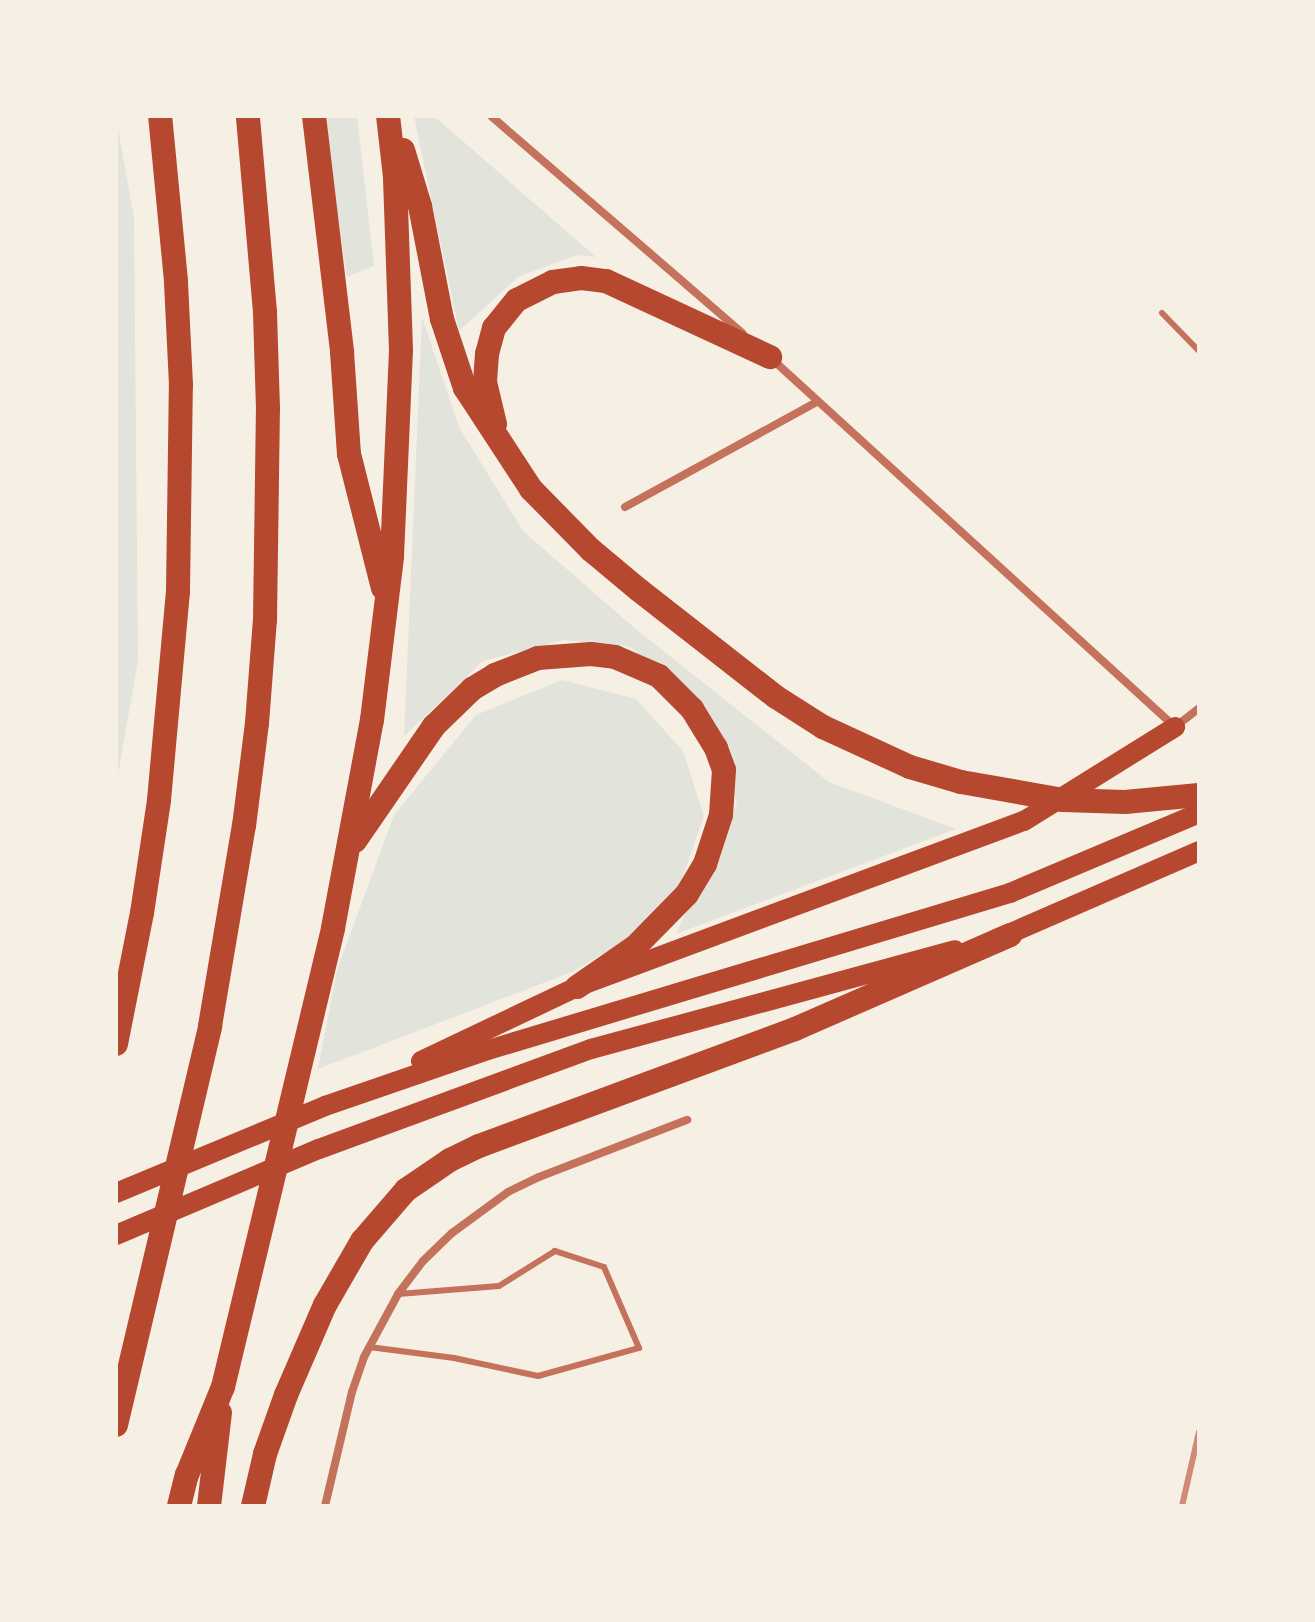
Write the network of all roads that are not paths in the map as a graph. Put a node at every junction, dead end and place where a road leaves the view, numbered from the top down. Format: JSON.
{"nodes":[{"id":1,"x":160,"y":116,"type":"edge"},
{"id":2,"x":248,"y":116,"type":"edge"},
{"id":3,"x":314,"y":116,"type":"edge"},
{"id":4,"x":390,"y":116,"type":"edge"},
{"id":5,"x":491,"y":116,"type":"edge"},
{"id":6,"x":1162,"y":313,"type":"dead end"},
{"id":7,"x":1199,"y":351,"type":"edge"},
{"id":8,"x":770,"y":357,"type":"junction"},
{"id":9,"x":817,"y":402,"type":"junction"},
{"id":10,"x":507,"y":456,"type":"junction"},
{"id":11,"x":625,"y":507,"type":"dead end"},
{"id":12,"x":386,"y":602,"type":"junction"},
{"id":13,"x":1199,"y":708,"type":"edge"},
{"id":14,"x":1175,"y":727,"type":"junction"},
{"id":15,"x":1199,"y":795,"type":"edge"},
{"id":16,"x":1199,"y":813,"type":"edge"},
{"id":17,"x":351,"y":847,"type":"junction"},
{"id":18,"x":1199,"y":851,"type":"edge"},
{"id":19,"x":1010,"y":935,"type":"junction"},
{"id":20,"x":577,"y":987,"type":"junction"},
{"id":21,"x":116,"y":1044,"type":"edge"},
{"id":22,"x":325,"y":1106,"type":"junction"},
{"id":23,"x":687,"y":1120,"type":"dead end"},
{"id":24,"x":116,"y":1193,"type":"edge"},
{"id":25,"x":116,"y":1235,"type":"edge"},
{"id":26,"x":398,"y":1294,"type":"junction"},
{"id":27,"x":369,"y":1347,"type":"junction"},
{"id":28,"x":223,"y":1387,"type":"junction"},
{"id":29,"x":116,"y":1425,"type":"edge"},
{"id":30,"x":179,"y":1506,"type":"edge"},
{"id":31,"x":209,"y":1506,"type":"edge"},
{"id":32,"x":253,"y":1506,"type":"edge"},
{"id":33,"x":325,"y":1506,"type":"edge"}],
"edges":[{"from":1,"to":21,"type":"highway"},
{"from":2,"to":29,"type":"highway"},
{"from":3,"to":12,"type":"highway"},
{"from":4,"to":10,"type":"highway"},
{"from":4,"to":12,"type":"highway"},
{"from":5,"to":8,"type":"street"},
{"from":6,"to":7,"type":"lane"},
{"from":8,"to":9,"type":"street"},
{"from":8,"to":10,"type":"highway"},
{"from":9,"to":11,"type":"street"},
{"from":9,"to":14,"type":"street"},
{"from":10,"to":15,"type":"highway"},
{"from":12,"to":17,"type":"highway"},
{"from":13,"to":14,"type":"street"},
{"from":14,"to":20,"type":"main road"},
{"from":16,"to":22,"type":"main road"},
{"from":17,"to":20,"type":"highway"},
{"from":17,"to":28,"type":"highway"},
{"from":18,"to":19,"type":"main road"},
{"from":19,"to":25,"type":"main road"},
{"from":19,"to":32,"type":"highway"},
{"from":20,"to":22,"type":"main road"},
{"from":22,"to":24,"type":"main road"},
{"from":23,"to":26,"type":"street"},
{"from":26,"to":27,"type":"street"},
{"from":26,"to":27,"type":"lane"},
{"from":27,"to":33,"type":"street"},
{"from":28,"to":30,"type":"highway"},
{"from":28,"to":31,"type":"highway"}]}
